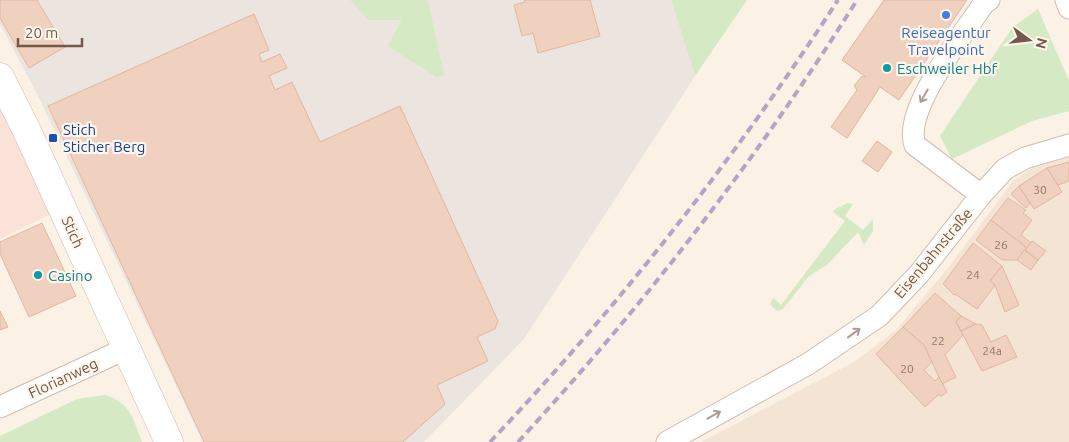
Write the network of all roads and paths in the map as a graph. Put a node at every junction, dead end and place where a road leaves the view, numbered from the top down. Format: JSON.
{"nodes":[{"id":1,"x":989,"y":0,"type":"edge"},
{"id":2,"x":1066,"y":0,"type":"edge"},
{"id":3,"x":1069,"y":8,"type":"edge"},
{"id":4,"x":0,"y":77,"type":"edge"},
{"id":5,"x":1069,"y":145,"type":"edge"},
{"id":6,"x":981,"y":195,"type":"junction"},
{"id":7,"x":126,"y":349,"type":"junction"},
{"id":8,"x":0,"y":407,"type":"edge"},
{"id":9,"x":670,"y":441,"type":"edge"},
{"id":10,"x":169,"y":442,"type":"edge"}],
"edges":[{"from":1,"to":6,"type":"street","one_way":true},
{"from":2,"to":3,"type":"street"},
{"from":4,"to":7,"type":"main road","name":"Stich"},
{"from":5,"to":6,"type":"street","name":"Eisenbahnstraße"},
{"from":9,"to":6,"type":"street","name":"Eisenbahnstraße","one_way":true},
{"from":7,"to":8,"type":"street","name":"Florianweg"},
{"from":7,"to":10,"type":"main road","name":"Stich"}]}
